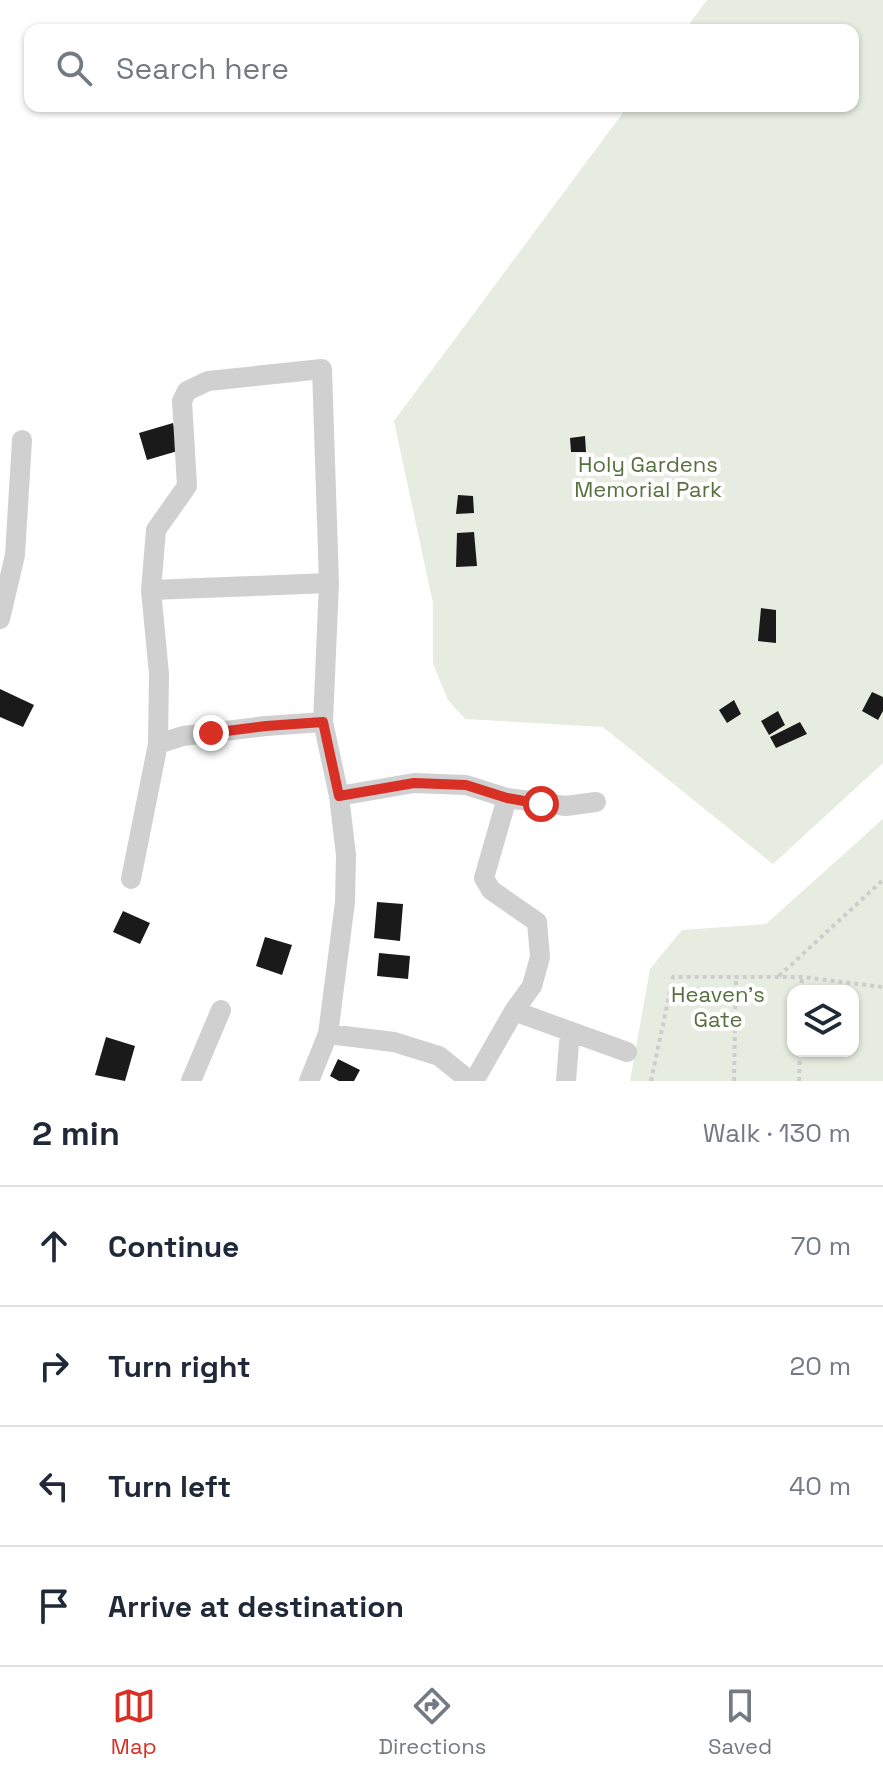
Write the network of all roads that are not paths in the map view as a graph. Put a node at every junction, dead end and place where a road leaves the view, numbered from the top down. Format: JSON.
{"nodes":[{"id":1,"x":22,"y":440,"type":"dead end"},
{"id":2,"x":329,"y":583,"type":"junction"},
{"id":3,"x":151,"y":590,"type":"junction"},
{"id":4,"x":0,"y":619,"type":"edge"},
{"id":5,"x":323,"y":722,"type":"junction"},
{"id":6,"x":158,"y":744,"type":"junction"},
{"id":7,"x":339,"y":796,"type":"junction"},
{"id":8,"x":507,"y":798,"type":"junction"},
{"id":9,"x":596,"y":802,"type":"dead end"},
{"id":10,"x":131,"y":879,"type":"dead end"},
{"id":11,"x":221,"y":1010,"type":"dead end"},
{"id":12,"x":514,"y":1011,"type":"junction"},
{"id":13,"x":570,"y":1031,"type":"junction"},
{"id":14,"x":328,"y":1034,"type":"junction"},
{"id":15,"x":627,"y":1052,"type":"dead end"},
{"id":16,"x":191,"y":1081,"type":"edge"},
{"id":17,"x":309,"y":1081,"type":"edge"},
{"id":18,"x":472,"y":1081,"type":"edge"},
{"id":19,"x":566,"y":1081,"type":"edge"}],
"edges":[{"from":1,"to":4,"type":"street"},
{"from":2,"to":3,"type":"street"},
{"from":2,"to":3,"type":"street"},
{"from":2,"to":5,"type":"street"},
{"from":3,"to":6,"type":"street"},
{"from":5,"to":6,"type":"street"},
{"from":5,"to":7,"type":"street"},
{"from":6,"to":10,"type":"street"},
{"from":7,"to":8,"type":"street"},
{"from":7,"to":14,"type":"street"},
{"from":8,"to":9,"type":"street"},
{"from":8,"to":12,"type":"street"},
{"from":11,"to":16,"type":"street"},
{"from":12,"to":13,"type":"street"},
{"from":12,"to":18,"type":"street"},
{"from":13,"to":15,"type":"street"},
{"from":13,"to":19,"type":"street"},
{"from":14,"to":17,"type":"street"},
{"from":14,"to":18,"type":"street"}]}
